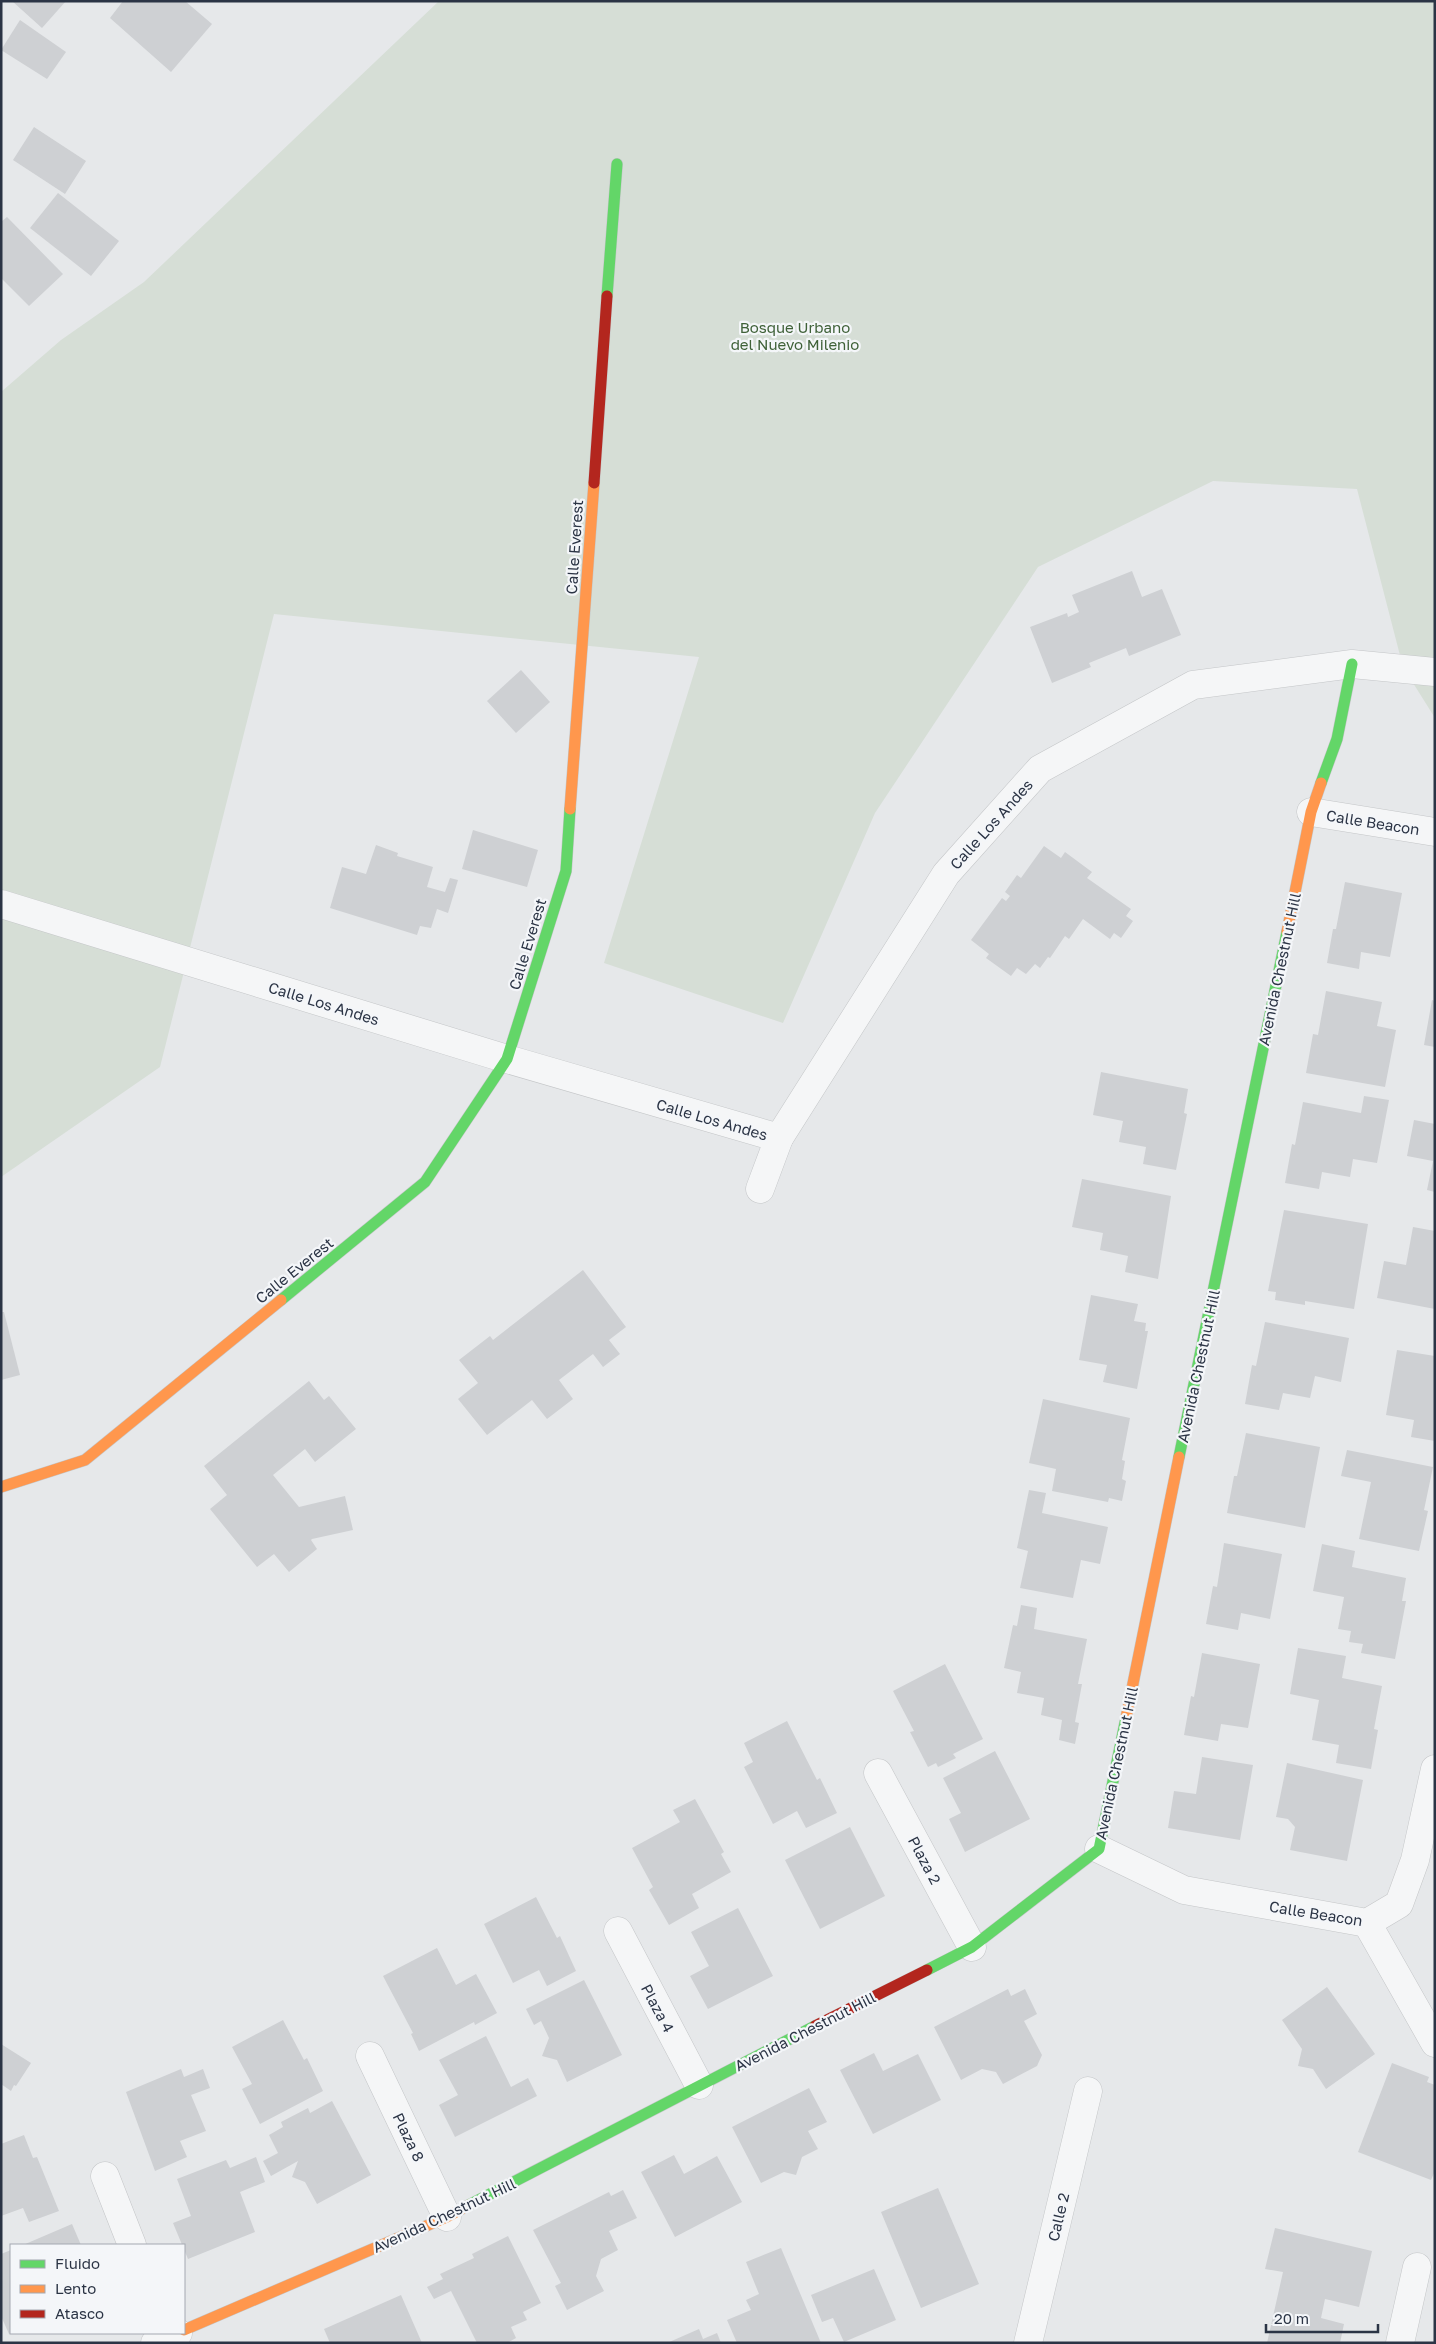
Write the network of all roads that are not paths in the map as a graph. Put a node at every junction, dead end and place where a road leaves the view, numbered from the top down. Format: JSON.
{"nodes":[{"id":1,"x":617,"y":164,"type":"dead end"},
{"id":2,"x":1352,"y":664,"type":"junction"},
{"id":3,"x":1435,"y":672,"type":"edge"},
{"id":4,"x":1311,"y":812,"type":"junction"},
{"id":5,"x":1435,"y":832,"type":"edge"},
{"id":6,"x":1,"y":904,"type":"edge"},
{"id":7,"x":507,"y":1060,"type":"junction"},
{"id":8,"x":779,"y":1138,"type":"junction"},
{"id":9,"x":760,"y":1189,"type":"dead end"},
{"id":10,"x":1,"y":1487,"type":"edge"},
{"id":11,"x":1435,"y":1769,"type":"edge"},
{"id":12,"x":878,"y":1773,"type":"dead end"},
{"id":13,"x":1099,"y":1849,"type":"junction"},
{"id":14,"x":1367,"y":1923,"type":"junction"},
{"id":15,"x":618,"y":1931,"type":"dead end"},
{"id":16,"x":972,"y":1946,"type":"junction"},
{"id":17,"x":1435,"y":2043,"type":"edge"},
{"id":18,"x":370,"y":2056,"type":"dead end"},
{"id":19,"x":699,"y":2085,"type":"junction"},
{"id":20,"x":1088,"y":2091,"type":"dead end"},
{"id":21,"x":105,"y":2176,"type":"dead end"},
{"id":22,"x":447,"y":2217,"type":"junction"},
{"id":23,"x":132,"y":2244,"type":"edge"},
{"id":24,"x":1417,"y":2267,"type":"dead end"},
{"id":25,"x":185,"y":2329,"type":"edge"},
{"id":26,"x":1028,"y":2343,"type":"edge"},
{"id":27,"x":1400,"y":2343,"type":"edge"}],
"edges":[{"from":1,"to":7,"type":"street","name":"Calle Everest"},
{"from":2,"to":3,"type":"street","name":"Calle Los Andes"},
{"from":2,"to":4,"type":"street","name":"Avenida Chestnut Hill"},
{"from":2,"to":8,"type":"street","name":"Calle Los Andes"},
{"from":4,"to":5,"type":"street","name":"Calle Beacon"},
{"from":4,"to":13,"type":"street","name":"Avenida Chestnut Hill"},
{"from":6,"to":7,"type":"street","name":"Calle Los Andes"},
{"from":7,"to":8,"type":"street","name":"Calle Los Andes"},
{"from":7,"to":10,"type":"street","name":"Calle Everest"},
{"from":8,"to":9,"type":"street"},
{"from":11,"to":14,"type":"street","name":"Calle Beacon"},
{"from":12,"to":16,"type":"street","name":"Plaza 2"},
{"from":13,"to":14,"type":"street","name":"Calle Beacon"},
{"from":13,"to":16,"type":"street","name":"Avenida Chestnut Hill"},
{"from":14,"to":17,"type":"street"},
{"from":15,"to":19,"type":"street","name":"Plaza 4"},
{"from":16,"to":19,"type":"street","name":"Avenida Chestnut Hill"},
{"from":18,"to":22,"type":"street","name":"Plaza 8"},
{"from":19,"to":22,"type":"street","name":"Avenida Chestnut Hill"},
{"from":20,"to":26,"type":"street","name":"Calle 2"},
{"from":21,"to":23,"type":"street"},
{"from":22,"to":25,"type":"street","name":"Avenida Chestnut Hill"},
{"from":24,"to":27,"type":"street"}]}
